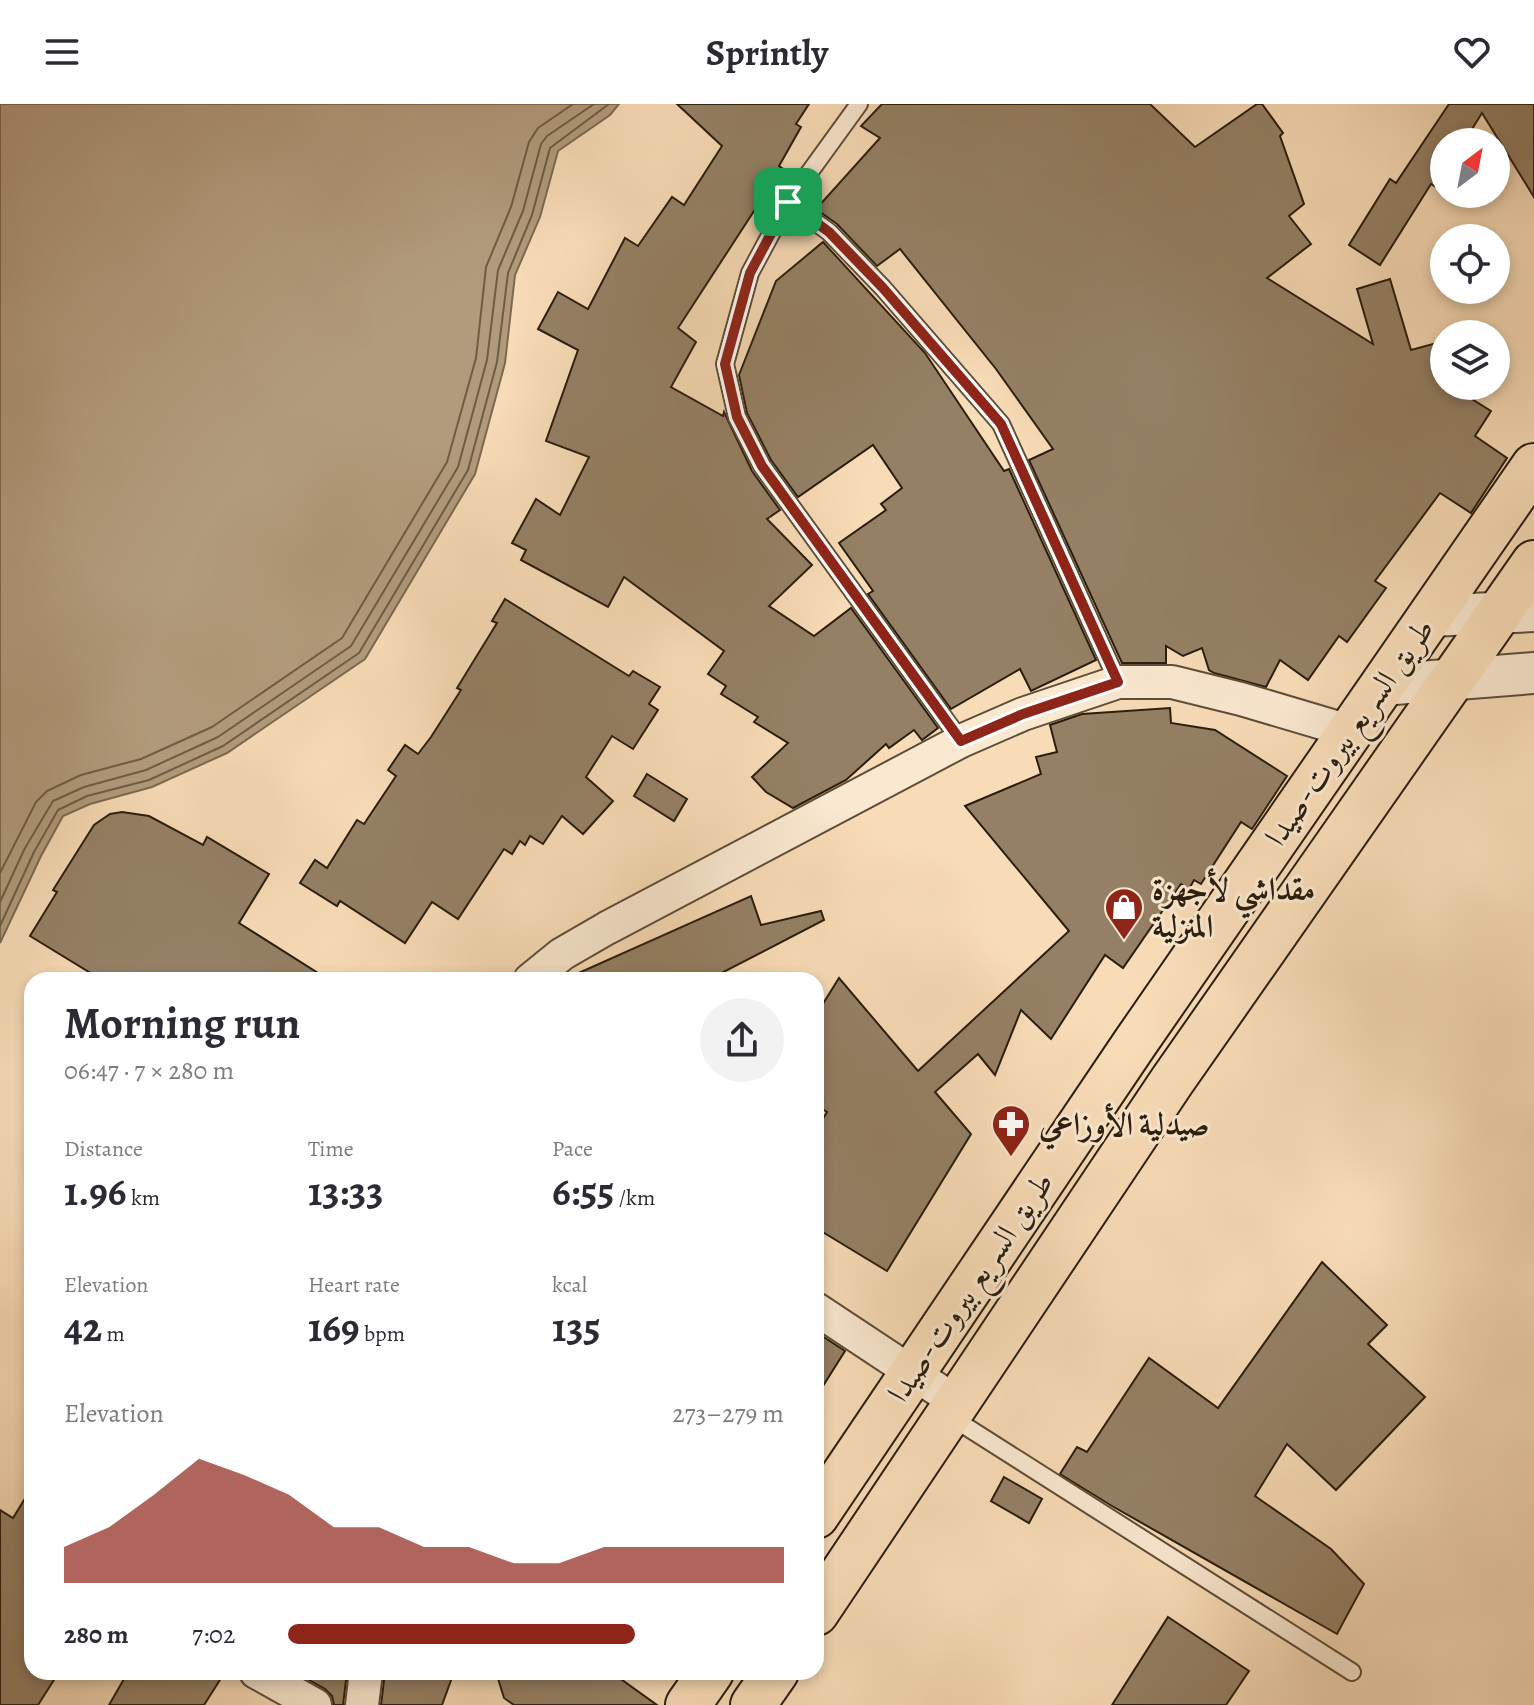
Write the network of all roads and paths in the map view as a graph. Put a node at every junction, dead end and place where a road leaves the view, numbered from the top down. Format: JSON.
{"nodes":[{"id":1,"x":859,"y":104,"type":"edge"},
{"id":2,"x":788,"y":202,"type":"junction"},
{"id":3,"x":1534,"y":466,"type":"edge"},
{"id":4,"x":1534,"y":563,"type":"edge"},
{"id":5,"x":1517,"y":611,"type":"edge"},
{"id":6,"x":1431,"y":616,"type":"junction"},
{"id":7,"x":1534,"y":673,"type":"edge"},
{"id":8,"x":1118,"y":682,"type":"junction"},
{"id":9,"x":1449,"y":682,"type":"junction"},
{"id":10,"x":1382,"y":685,"type":"junction"},
{"id":11,"x":1349,"y":731,"type":"junction"},
{"id":12,"x":961,"y":741,"type":"junction"},
{"id":13,"x":540,"y":972,"type":"edge"},
{"id":14,"x":824,"y":1314,"type":"edge"},
{"id":15,"x":913,"y":1373,"type":"junction"},
{"id":16,"x":954,"y":1410,"type":"junction"},
{"id":17,"x":844,"y":1475,"type":"junction"},
{"id":18,"x":824,"y":1504,"type":"edge"},
{"id":19,"x":887,"y":1508,"type":"junction"},
{"id":20,"x":824,"y":1601,"type":"edge"},
{"id":21,"x":1352,"y":1672,"type":"dead end"},
{"id":22,"x":270,"y":1680,"type":"edge"},
{"id":23,"x":365,"y":1680,"type":"edge"},
{"id":24,"x":705,"y":1680,"type":"edge"},
{"id":25,"x":770,"y":1680,"type":"edge"},
{"id":26,"x":315,"y":1705,"type":"edge"},
{"id":27,"x":362,"y":1705,"type":"edge"},
{"id":28,"x":688,"y":1705,"type":"edge"},
{"id":29,"x":753,"y":1705,"type":"edge"}],
"edges":[{"from":1,"to":2,"type":"lane"},
{"from":2,"to":8,"type":"lane"},
{"from":2,"to":12,"type":"lane"},
{"from":3,"to":6,"type":"highway","name":"طريق السريع بيروت-صيدا"},
{"from":4,"to":5,"type":"highway","name":"طريق السريع بيروت-صيدا"},
{"from":5,"to":6,"type":"street"},
{"from":5,"to":9,"type":"highway","name":"طريق السريع بيروت-صيدا"},
{"from":6,"to":10,"type":"highway","name":"طريق السريع بيروت-صيدا"},
{"from":7,"to":9,"type":"street"},
{"from":8,"to":11,"type":"street"},
{"from":8,"to":12,"type":"street"},
{"from":9,"to":10,"type":"street"},
{"from":9,"to":16,"type":"highway","name":"طريق السريع بيروت-صيدا"},
{"from":10,"to":11,"type":"highway","name":"طريق السريع بيروت-صيدا"},
{"from":11,"to":15,"type":"highway","name":"طريق السريع بيروت-صيدا"},
{"from":12,"to":13,"type":"street"},
{"from":14,"to":15,"type":"street"},
{"from":15,"to":16,"type":"street"},
{"from":15,"to":17,"type":"highway","name":"طريق السريع بيروت-صيدا"},
{"from":16,"to":19,"type":"highway","name":"طريق السريع بيروت-صيدا"},
{"from":16,"to":21,"type":"lane"},
{"from":17,"to":18,"type":"highway","name":"طريق السريع بيروت-صيدا"},
{"from":17,"to":19,"type":"highway"},
{"from":19,"to":20,"type":"highway","name":"طريق السريع بيروت-صيدا"},
{"from":22,"to":26,"type":"street"},
{"from":23,"to":27,"type":"street"},
{"from":24,"to":28,"type":"highway"},
{"from":25,"to":29,"type":"highway"}]}
